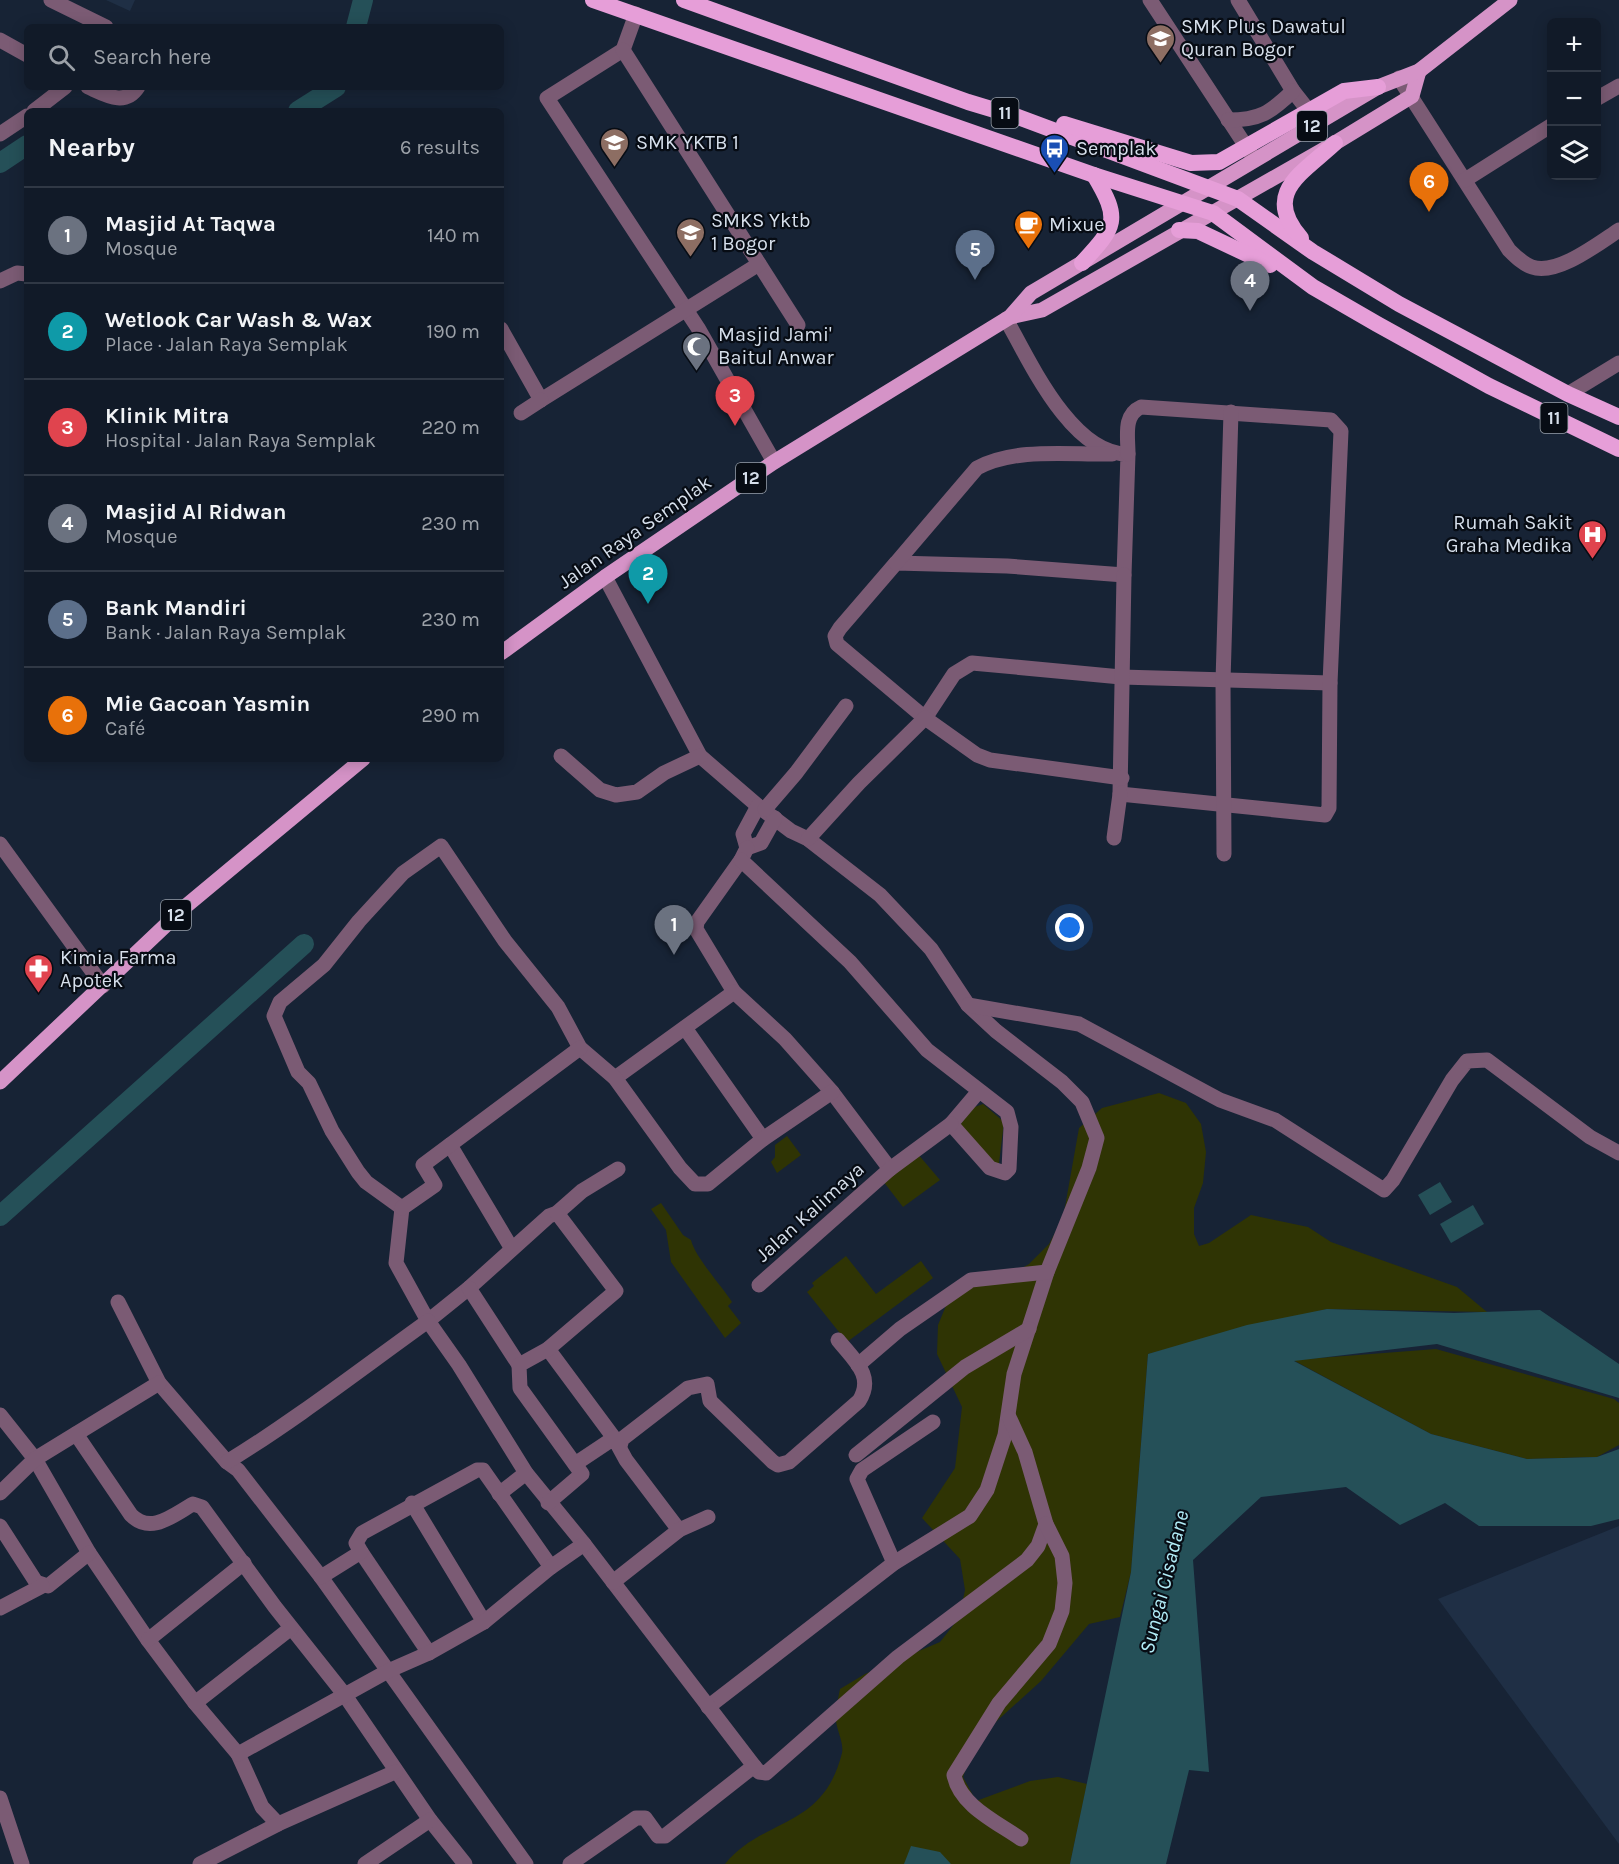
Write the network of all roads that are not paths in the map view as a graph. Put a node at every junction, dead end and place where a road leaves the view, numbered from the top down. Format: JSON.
{"nodes":[{"id":1,"x":51,"y":0,"type":"edge"},
{"id":2,"x":592,"y":0,"type":"edge"},
{"id":3,"x":684,"y":0,"type":"edge"},
{"id":4,"x":1150,"y":0,"type":"edge"},
{"id":5,"x":1238,"y":0,"type":"edge"},
{"id":6,"x":1510,"y":0,"type":"edge"},
{"id":7,"x":636,"y":14,"type":"junction"},
{"id":8,"x":100,"y":24,"type":"edge"},
{"id":9,"x":0,"y":40,"type":"edge"},
{"id":10,"x":623,"y":50,"type":"junction"},
{"id":11,"x":24,"y":53,"type":"edge"},
{"id":12,"x":1419,"y":71,"type":"junction"},
{"id":13,"x":1399,"y":78,"type":"junction"},
{"id":14,"x":1619,"y":86,"type":"edge"},
{"id":15,"x":1378,"y":87,"type":"junction"},
{"id":16,"x":61,"y":90,"type":"edge"},
{"id":17,"x":95,"y":90,"type":"edge"},
{"id":18,"x":135,"y":90,"type":"edge"},
{"id":19,"x":1293,"y":91,"type":"junction"},
{"id":20,"x":1412,"y":96,"type":"junction"},
{"id":21,"x":1601,"y":96,"type":"edge"},
{"id":22,"x":38,"y":108,"type":"edge"},
{"id":23,"x":1308,"y":110,"type":"junction"},
{"id":24,"x":1018,"y":117,"type":"junction"},
{"id":25,"x":24,"y":118,"type":"edge"},
{"id":26,"x":1228,"y":120,"type":"junction"},
{"id":27,"x":1549,"y":126,"type":"edge"},
{"id":28,"x":0,"y":134,"type":"edge"},
{"id":29,"x":1335,"y":143,"type":"junction"},
{"id":30,"x":1251,"y":154,"type":"junction"},
{"id":31,"x":1094,"y":175,"type":"junction"},
{"id":32,"x":1465,"y":180,"type":"junction"},
{"id":33,"x":1208,"y":189,"type":"junction"},
{"id":34,"x":1238,"y":199,"type":"junction"},
{"id":35,"x":1184,"y":204,"type":"junction"},
{"id":36,"x":1213,"y":213,"type":"junction"},
{"id":37,"x":1179,"y":230,"type":"junction"},
{"id":38,"x":1619,"y":230,"type":"edge"},
{"id":39,"x":1313,"y":252,"type":"junction"},
{"id":40,"x":1082,"y":263,"type":"junction"},
{"id":41,"x":759,"y":264,"type":"junction"},
{"id":42,"x":24,"y":274,"type":"edge"},
{"id":43,"x":0,"y":281,"type":"edge"},
{"id":44,"x":1313,"y":287,"type":"junction"},
{"id":45,"x":684,"y":310,"type":"junction"},
{"id":46,"x":1008,"y":318,"type":"junction"},
{"id":47,"x":798,"y":325,"type":"dead end"},
{"id":48,"x":504,"y":334,"type":"edge"},
{"id":49,"x":1619,"y":363,"type":"edge"},
{"id":50,"x":1568,"y":394,"type":"junction"},
{"id":51,"x":541,"y":400,"type":"junction"},
{"id":52,"x":1231,"y":412,"type":"junction"},
{"id":53,"x":521,"y":413,"type":"dead end"},
{"id":54,"x":1619,"y":417,"type":"edge"},
{"id":55,"x":1619,"y":449,"type":"edge"},
{"id":56,"x":1112,"y":454,"type":"junction"},
{"id":57,"x":1128,"y":454,"type":"junction"},
{"id":58,"x":774,"y":462,"type":"junction"},
{"id":59,"x":896,"y":563,"type":"junction"},
{"id":60,"x":1124,"y":575,"type":"junction"},
{"id":61,"x":604,"y":577,"type":"junction"},
{"id":62,"x":504,"y":651,"type":"edge"},
{"id":63,"x":1120,"y":677,"type":"junction"},
{"id":64,"x":1223,"y":681,"type":"junction"},
{"id":65,"x":1330,"y":683,"type":"junction"},
{"id":66,"x":846,"y":706,"type":"dead end"},
{"id":67,"x":925,"y":718,"type":"junction"},
{"id":68,"x":561,"y":756,"type":"dead end"},
{"id":69,"x":700,"y":756,"type":"junction"},
{"id":70,"x":359,"y":762,"type":"edge"},
{"id":71,"x":1122,"y":778,"type":"junction"},
{"id":72,"x":1120,"y":794,"type":"junction"},
{"id":73,"x":1226,"y":805,"type":"junction"},
{"id":74,"x":766,"y":811,"type":"junction"},
{"id":75,"x":1114,"y":838,"type":"dead end"},
{"id":76,"x":808,"y":839,"type":"junction"},
{"id":77,"x":0,"y":844,"type":"edge"},
{"id":78,"x":744,"y":854,"type":"junction"},
{"id":79,"x":1224,"y":854,"type":"dead end"},
{"id":80,"x":103,"y":986,"type":"junction"},
{"id":81,"x":734,"y":992,"type":"junction"},
{"id":82,"x":968,"y":1005,"type":"junction"},
{"id":83,"x":685,"y":1028,"type":"junction"},
{"id":84,"x":580,"y":1048,"type":"junction"},
{"id":85,"x":615,"y":1078,"type":"junction"},
{"id":86,"x":0,"y":1082,"type":"edge"},
{"id":87,"x":979,"y":1091,"type":"junction"},
{"id":88,"x":832,"y":1092,"type":"junction"},
{"id":89,"x":951,"y":1124,"type":"junction"},
{"id":90,"x":763,"y":1139,"type":"junction"},
{"id":91,"x":450,"y":1145,"type":"junction"},
{"id":92,"x":1619,"y":1153,"type":"edge"},
{"id":93,"x":618,"y":1169,"type":"dead end"},
{"id":94,"x":890,"y":1169,"type":"junction"},
{"id":95,"x":402,"y":1208,"type":"junction"},
{"id":96,"x":557,"y":1213,"type":"junction"},
{"id":97,"x":512,"y":1249,"type":"junction"},
{"id":98,"x":1047,"y":1272,"type":"junction"},
{"id":99,"x":759,"y":1285,"type":"dead end"},
{"id":100,"x":470,"y":1288,"type":"junction"},
{"id":101,"x":118,"y":1302,"type":"dead end"},
{"id":102,"x":428,"y":1321,"type":"junction"},
{"id":103,"x":1029,"y":1329,"type":"junction"},
{"id":104,"x":838,"y":1340,"type":"dead end"},
{"id":105,"x":548,"y":1349,"type":"junction"},
{"id":106,"x":519,"y":1365,"type":"junction"},
{"id":107,"x":858,"y":1365,"type":"junction"},
{"id":108,"x":159,"y":1383,"type":"junction"},
{"id":109,"x":0,"y":1415,"type":"edge"},
{"id":110,"x":1009,"y":1417,"type":"junction"},
{"id":111,"x":933,"y":1422,"type":"dead end"},
{"id":112,"x":76,"y":1434,"type":"junction"},
{"id":113,"x":617,"y":1442,"type":"junction"},
{"id":114,"x":856,"y":1455,"type":"dead end"},
{"id":115,"x":35,"y":1459,"type":"junction"},
{"id":116,"x":227,"y":1462,"type":"junction"},
{"id":117,"x":574,"y":1464,"type":"junction"},
{"id":118,"x":526,"y":1473,"type":"junction"},
{"id":119,"x":0,"y":1493,"type":"edge"},
{"id":120,"x":499,"y":1494,"type":"junction"},
{"id":121,"x":412,"y":1503,"type":"junction"},
{"id":122,"x":548,"y":1503,"type":"junction"},
{"id":123,"x":708,"y":1517,"type":"dead end"},
{"id":124,"x":1046,"y":1524,"type":"junction"},
{"id":125,"x":0,"y":1526,"type":"edge"},
{"id":126,"x":679,"y":1530,"type":"junction"},
{"id":127,"x":584,"y":1544,"type":"junction"},
{"id":128,"x":361,"y":1552,"type":"junction"},
{"id":129,"x":89,"y":1553,"type":"junction"},
{"id":130,"x":244,"y":1563,"type":"junction"},
{"id":131,"x":894,"y":1563,"type":"junction"},
{"id":132,"x":551,"y":1567,"type":"junction"},
{"id":133,"x":321,"y":1577,"type":"junction"},
{"id":134,"x":613,"y":1582,"type":"junction"},
{"id":135,"x":42,"y":1587,"type":"junction"},
{"id":136,"x":0,"y":1608,"type":"edge"},
{"id":137,"x":484,"y":1622,"type":"junction"},
{"id":138,"x":291,"y":1629,"type":"junction"},
{"id":139,"x":148,"y":1640,"type":"junction"},
{"id":140,"x":429,"y":1653,"type":"junction"},
{"id":141,"x":388,"y":1671,"type":"junction"},
{"id":142,"x":344,"y":1694,"type":"junction"},
{"id":143,"x":195,"y":1703,"type":"junction"},
{"id":144,"x":708,"y":1707,"type":"junction"},
{"id":145,"x":238,"y":1754,"type":"junction"},
{"id":146,"x":754,"y":1766,"type":"junction"},
{"id":147,"x":395,"y":1772,"type":"junction"},
{"id":148,"x":0,"y":1798,"type":"edge"},
{"id":149,"x":430,"y":1820,"type":"junction"},
{"id":150,"x":278,"y":1824,"type":"junction"},
{"id":151,"x":1022,"y":1839,"type":"dead end"},
{"id":152,"x":22,"y":1864,"type":"edge"},
{"id":153,"x":200,"y":1864,"type":"edge"},
{"id":154,"x":365,"y":1864,"type":"edge"},
{"id":155,"x":465,"y":1864,"type":"edge"},
{"id":156,"x":526,"y":1864,"type":"edge"},
{"id":157,"x":570,"y":1864,"type":"edge"}],
"edges":[{"from":1,"to":8,"type":"street"},
{"from":2,"to":7,"type":"highway","number":"11"},
{"from":3,"to":24,"type":"highway","number":"11"},
{"from":4,"to":26,"type":"street"},
{"from":5,"to":19,"type":"street"},
{"from":6,"to":12,"type":"main road","number":"12"},
{"from":7,"to":10,"type":"street"},
{"from":7,"to":31,"type":"highway","number":"11"},
{"from":9,"to":11,"type":"street"},
{"from":10,"to":41,"type":"street"},
{"from":10,"to":45,"type":"street"},
{"from":12,"to":13,"type":"main road","number":"12"},
{"from":12,"to":20,"type":"main road"},
{"from":13,"to":15,"type":"main road","number":"12"},
{"from":13,"to":20,"type":"street"},
{"from":14,"to":21,"type":"street"},
{"from":15,"to":23,"type":"highway"},
{"from":15,"to":30,"type":"main road","number":"12"},
{"from":16,"to":22,"type":"street"},
{"from":17,"to":18,"type":"street"},
{"from":19,"to":23,"type":"street"},
{"from":19,"to":26,"type":"street"},
{"from":20,"to":29,"type":"main road","number":"12"},
{"from":20,"to":32,"type":"street"},
{"from":23,"to":30,"type":"highway"},
{"from":24,"to":30,"type":"highway"},
{"from":24,"to":33,"type":"highway","number":"11"},
{"from":25,"to":28,"type":"street"},
{"from":26,"to":30,"type":"street"},
{"from":27,"to":32,"type":"street"},
{"from":29,"to":34,"type":"main road","number":"12"},
{"from":29,"to":39,"type":"highway","number":"12"},
{"from":30,"to":33,"type":"main road","number":"12"},
{"from":31,"to":35,"type":"highway","number":"11"},
{"from":31,"to":40,"type":"highway","number":"12"},
{"from":32,"to":38,"type":"street"},
{"from":33,"to":34,"type":"highway","number":"11"},
{"from":33,"to":35,"type":"main road","name":"Jalan Raya Semplak","number":"12"},
{"from":34,"to":36,"type":"main road","name":"Jalan Raya Semplak","number":"12"},
{"from":34,"to":39,"type":"highway","number":"11"},
{"from":35,"to":36,"type":"highway","number":"11"},
{"from":35,"to":40,"type":"main road","name":"Jalan Raya Semplak","number":"12"},
{"from":36,"to":37,"type":"main road","name":"Jalan Raya Semplak","number":"12"},
{"from":36,"to":44,"type":"highway","number":"11"},
{"from":37,"to":44,"type":"highway"},
{"from":37,"to":46,"type":"main road","name":"Jalan Raya Semplak","number":"12"},
{"from":39,"to":50,"type":"highway","number":"11"},
{"from":40,"to":46,"type":"main road","name":"Jalan Raya Semplak","number":"12"},
{"from":41,"to":45,"type":"street"},
{"from":41,"to":47,"type":"street"},
{"from":42,"to":43,"type":"street"},
{"from":44,"to":55,"type":"highway","number":"11"},
{"from":45,"to":51,"type":"street"},
{"from":45,"to":58,"type":"street"},
{"from":46,"to":56,"type":"street"},
{"from":46,"to":58,"type":"main road","name":"Jalan Raya Semplak","number":"12"},
{"from":48,"to":51,"type":"street"},
{"from":49,"to":50,"type":"street"},
{"from":50,"to":54,"type":"highway","number":"11"},
{"from":51,"to":53,"type":"street"},
{"from":52,"to":57,"type":"street"},
{"from":52,"to":64,"type":"street"},
{"from":52,"to":65,"type":"street"},
{"from":56,"to":57,"type":"street"},
{"from":56,"to":59,"type":"street"},
{"from":57,"to":60,"type":"street"},
{"from":58,"to":61,"type":"main road","name":"Jalan Raya Semplak","number":"12"},
{"from":59,"to":60,"type":"street"},
{"from":59,"to":67,"type":"street"},
{"from":60,"to":63,"type":"street"},
{"from":61,"to":62,"type":"main road","name":"Jalan Raya Semplak","number":"12"},
{"from":61,"to":69,"type":"street"},
{"from":63,"to":64,"type":"street"},
{"from":63,"to":67,"type":"street"},
{"from":63,"to":71,"type":"street"},
{"from":64,"to":65,"type":"street"},
{"from":64,"to":73,"type":"street"},
{"from":65,"to":73,"type":"street"},
{"from":66,"to":74,"type":"street"},
{"from":67,"to":71,"type":"street"},
{"from":67,"to":76,"type":"street"},
{"from":68,"to":69,"type":"street"},
{"from":69,"to":74,"type":"street"},
{"from":70,"to":80,"type":"main road","number":"12"},
{"from":71,"to":72,"type":"street"},
{"from":72,"to":73,"type":"street"},
{"from":72,"to":75,"type":"street"},
{"from":73,"to":79,"type":"street"},
{"from":74,"to":76,"type":"street"},
{"from":74,"to":78,"type":"street"},
{"from":74,"to":78,"type":"street"},
{"from":76,"to":82,"type":"street"},
{"from":77,"to":80,"type":"street"},
{"from":78,"to":81,"type":"street"},
{"from":78,"to":87,"type":"street"},
{"from":80,"to":86,"type":"main road","number":"12"},
{"from":81,"to":83,"type":"street"},
{"from":81,"to":88,"type":"street"},
{"from":82,"to":92,"type":"street"},
{"from":82,"to":98,"type":"street"},
{"from":83,"to":85,"type":"street"},
{"from":83,"to":90,"type":"street"},
{"from":84,"to":85,"type":"street"},
{"from":84,"to":91,"type":"street"},
{"from":84,"to":95,"type":"street"},
{"from":85,"to":90,"type":"street"},
{"from":87,"to":89,"type":"street","name":"Jalan Kalimaya"},
{"from":87,"to":89,"type":"street"},
{"from":88,"to":90,"type":"street"},
{"from":88,"to":94,"type":"street"},
{"from":89,"to":94,"type":"street","name":"Jalan Kalimaya"},
{"from":91,"to":95,"type":"street"},
{"from":91,"to":97,"type":"street"},
{"from":93,"to":96,"type":"street"},
{"from":94,"to":99,"type":"street","name":"Jalan Kalimaya"},
{"from":95,"to":102,"type":"street"},
{"from":96,"to":97,"type":"street"},
{"from":96,"to":105,"type":"street"},
{"from":97,"to":100,"type":"street"},
{"from":98,"to":103,"type":"street"},
{"from":98,"to":107,"type":"street"},
{"from":100,"to":102,"type":"street"},
{"from":100,"to":106,"type":"street"},
{"from":101,"to":108,"type":"street"},
{"from":102,"to":116,"type":"street"},
{"from":102,"to":118,"type":"street"},
{"from":103,"to":110,"type":"street"},
{"from":103,"to":114,"type":"street"},
{"from":104,"to":107,"type":"street"},
{"from":105,"to":106,"type":"street"},
{"from":105,"to":113,"type":"street"},
{"from":106,"to":117,"type":"street"},
{"from":107,"to":113,"type":"street"},
{"from":108,"to":112,"type":"street"},
{"from":108,"to":116,"type":"street"},
{"from":109,"to":115,"type":"street"},
{"from":110,"to":124,"type":"street"},
{"from":110,"to":131,"type":"street"},
{"from":111,"to":131,"type":"street"},
{"from":112,"to":115,"type":"street"},
{"from":112,"to":130,"type":"street"},
{"from":113,"to":117,"type":"street"},
{"from":113,"to":126,"type":"street"},
{"from":115,"to":119,"type":"street"},
{"from":115,"to":129,"type":"street"},
{"from":116,"to":133,"type":"street"},
{"from":117,"to":122,"type":"street"},
{"from":118,"to":120,"type":"street"},
{"from":118,"to":122,"type":"street"},
{"from":120,"to":121,"type":"street"},
{"from":120,"to":132,"type":"street"},
{"from":121,"to":128,"type":"street"},
{"from":121,"to":137,"type":"street"},
{"from":122,"to":127,"type":"street"},
{"from":123,"to":126,"type":"street"},
{"from":124,"to":146,"type":"street"},
{"from":124,"to":151,"type":"street"},
{"from":125,"to":135,"type":"street"},
{"from":126,"to":134,"type":"street"},
{"from":127,"to":132,"type":"street"},
{"from":127,"to":134,"type":"street"},
{"from":128,"to":133,"type":"street"},
{"from":128,"to":140,"type":"street"},
{"from":129,"to":135,"type":"street"},
{"from":129,"to":139,"type":"street"},
{"from":130,"to":138,"type":"street"},
{"from":130,"to":139,"type":"street"},
{"from":131,"to":144,"type":"street"},
{"from":132,"to":137,"type":"street"},
{"from":133,"to":141,"type":"street"},
{"from":134,"to":144,"type":"street"},
{"from":135,"to":136,"type":"street"},
{"from":137,"to":140,"type":"street"},
{"from":138,"to":142,"type":"street"},
{"from":138,"to":143,"type":"street"},
{"from":139,"to":143,"type":"street"},
{"from":140,"to":141,"type":"street"},
{"from":141,"to":142,"type":"street"},
{"from":141,"to":156,"type":"street"},
{"from":142,"to":145,"type":"street"},
{"from":142,"to":147,"type":"street"},
{"from":143,"to":145,"type":"street"},
{"from":144,"to":146,"type":"street"},
{"from":145,"to":150,"type":"street"},
{"from":146,"to":157,"type":"street"},
{"from":147,"to":149,"type":"street"},
{"from":147,"to":150,"type":"street"},
{"from":148,"to":152,"type":"street"},
{"from":149,"to":154,"type":"street"},
{"from":149,"to":155,"type":"street"},
{"from":150,"to":153,"type":"street"}]}
